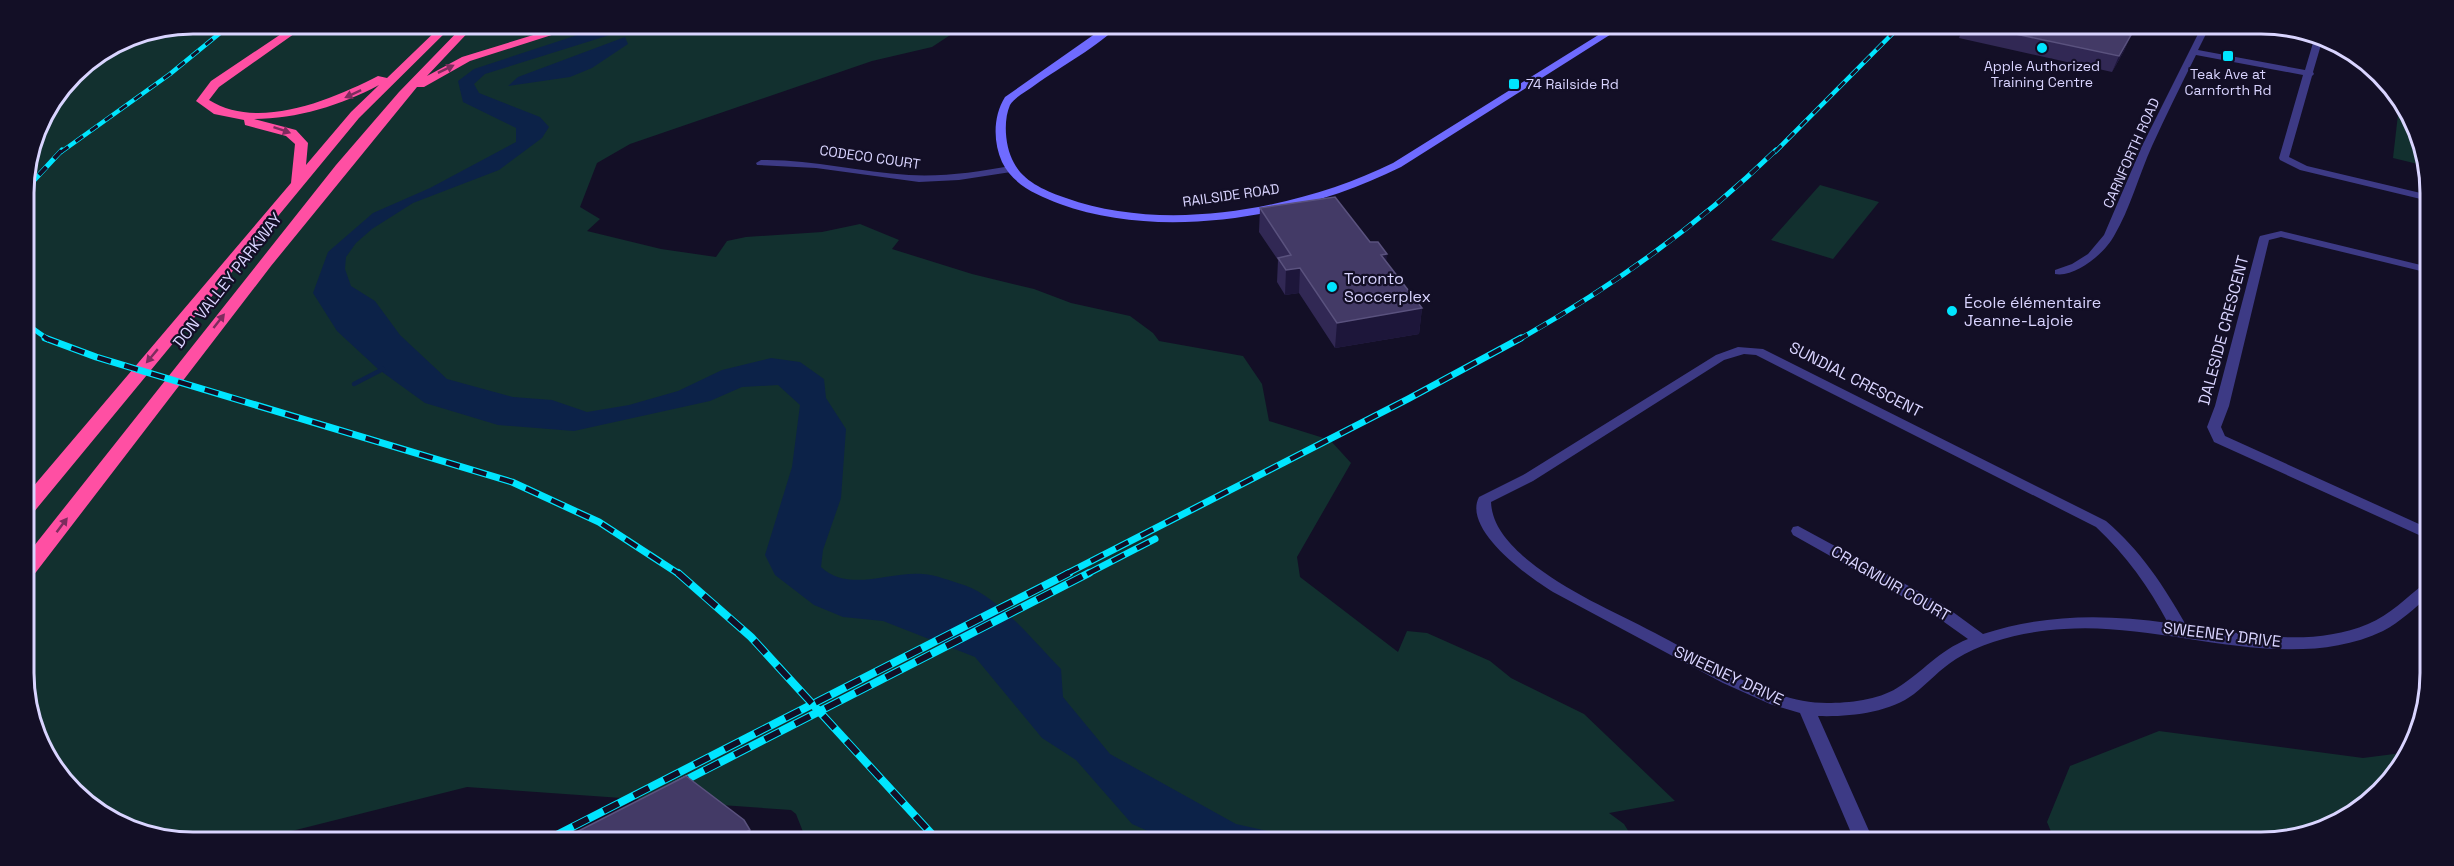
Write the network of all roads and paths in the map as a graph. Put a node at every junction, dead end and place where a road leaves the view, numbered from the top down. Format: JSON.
{"nodes":[{"id":1,"x":1605,"y":34,"type":"edge"},
{"id":2,"x":2203,"y":34,"type":"edge"},
{"id":3,"x":277,"y":35,"type":"edge"},
{"id":4,"x":287,"y":35,"type":"edge"},
{"id":5,"x":437,"y":35,"type":"edge"},
{"id":6,"x":461,"y":35,"type":"edge"},
{"id":7,"x":545,"y":35,"type":"edge"},
{"id":8,"x":1100,"y":35,"type":"edge"},
{"id":9,"x":2317,"y":45,"type":"edge"},
{"id":10,"x":2195,"y":52,"type":"junction"},
{"id":11,"x":404,"y":65,"type":"junction"},
{"id":12,"x":2310,"y":74,"type":"junction"},
{"id":13,"x":397,"y":101,"type":"junction"},
{"id":14,"x":761,"y":163,"type":"dead end"},
{"id":15,"x":1011,"y":169,"type":"junction"},
{"id":16,"x":297,"y":182,"type":"junction"},
{"id":17,"x":2420,"y":196,"type":"edge"},
{"id":18,"x":2420,"y":268,"type":"edge"},
{"id":19,"x":2058,"y":272,"type":"dead end"},
{"id":20,"x":34,"y":498,"type":"edge"},
{"id":21,"x":1484,"y":500,"type":"joint"},
{"id":22,"x":2420,"y":530,"type":"edge"},
{"id":23,"x":1798,"y":531,"type":"dead end"},
{"id":24,"x":34,"y":563,"type":"edge"},
{"id":25,"x":2420,"y":594,"type":"edge"},
{"id":26,"x":2180,"y":630,"type":"junction"},
{"id":27,"x":1980,"y":640,"type":"junction"},
{"id":28,"x":1806,"y":708,"type":"junction"},
{"id":29,"x":1860,"y":831,"type":"edge"}],
"edges":[{"from":1,"to":15,"type":"street","name":"RAILSIDE ROAD"},
{"from":2,"to":10,"type":"street","name":"CARNFORTH ROAD"},
{"from":3,"to":16,"type":"highway","one_way":true},
{"from":11,"to":4,"type":"highway","one_way":true},
{"from":5,"to":11,"type":"highway","name":"DON VALLEY PARKWAY"},
{"from":6,"to":13,"type":"highway","name":"DON VALLEY PARKWAY"},
{"from":13,"to":7,"type":"highway","one_way":true},
{"from":8,"to":15,"type":"street"},
{"from":9,"to":12,"type":"street"},
{"from":10,"to":12,"type":"street"},
{"from":10,"to":19,"type":"street","name":"CARNFORTH ROAD"},
{"from":11,"to":16,"type":"highway","name":"DON VALLEY PARKWAY"},
{"from":12,"to":17,"type":"street"},
{"from":24,"to":13,"type":"highway","name":"DON VALLEY PARKWAY","one_way":true},
{"from":14,"to":15,"type":"street","name":"CODECO COURT"},
{"from":16,"to":20,"type":"highway","name":"DON VALLEY PARKWAY","one_way":true},
{"from":18,"to":22,"type":"street","name":"DALESIDE CRESCENT"},
{"from":21,"to":26,"type":"street","name":"SUNDIAL CRESCENT"},
{"from":21,"to":28,"type":"street","name":"SWEENEY DRIVE"},
{"from":23,"to":27,"type":"street","name":"CRAGMUIR COURT"},
{"from":25,"to":26,"type":"street","name":"SWEENEY DRIVE"},
{"from":26,"to":27,"type":"street","name":"SWEENEY DRIVE"},
{"from":27,"to":28,"type":"street","name":"SWEENEY DRIVE"},
{"from":28,"to":29,"type":"street"}]}
